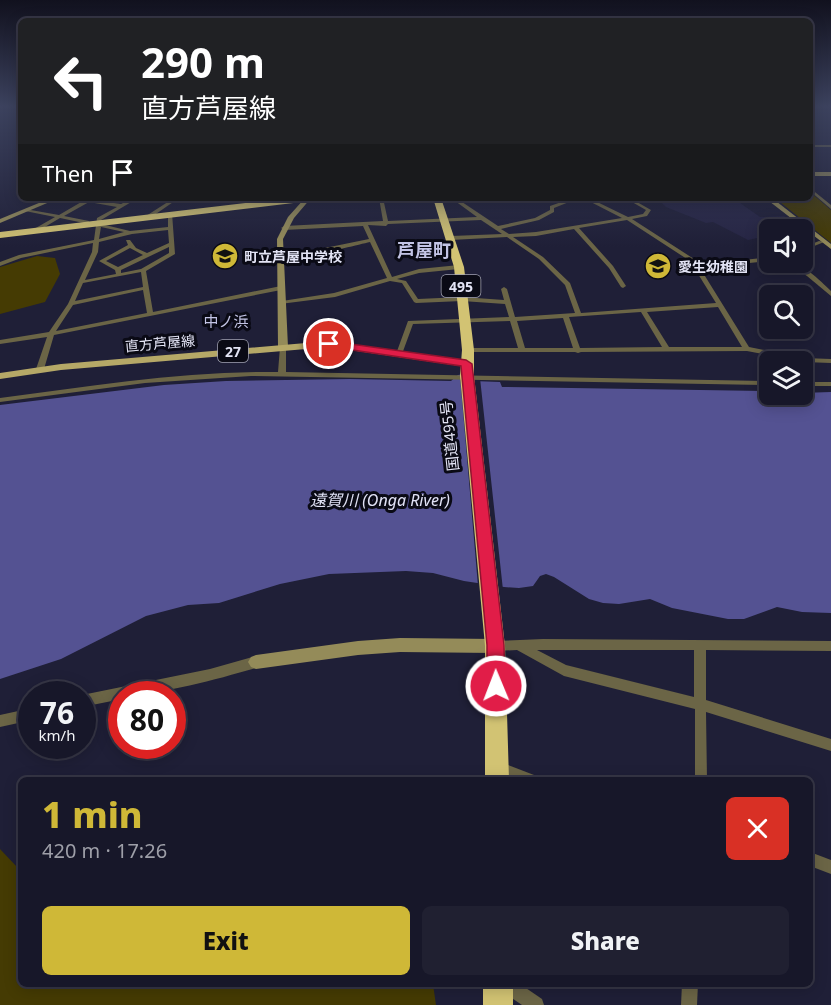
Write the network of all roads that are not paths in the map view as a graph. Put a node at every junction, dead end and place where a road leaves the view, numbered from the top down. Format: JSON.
{"nodes":[{"id":1,"x":813,"y":174,"type":"edge"},
{"id":2,"x":831,"y":174,"type":"edge"},
{"id":3,"x":813,"y":192,"type":"edge"},
{"id":4,"x":49,"y":201,"type":"edge"},
{"id":5,"x":85,"y":201,"type":"edge"},
{"id":6,"x":98,"y":201,"type":"edge"},
{"id":7,"x":131,"y":201,"type":"edge"},
{"id":8,"x":172,"y":201,"type":"edge"},
{"id":9,"x":261,"y":201,"type":"edge"},
{"id":10,"x":306,"y":201,"type":"edge"},
{"id":11,"x":382,"y":201,"type":"edge"},
{"id":12,"x":438,"y":201,"type":"edge"},
{"id":13,"x":457,"y":201,"type":"edge"},
{"id":14,"x":569,"y":201,"type":"edge"},
{"id":15,"x":591,"y":201,"type":"edge"},
{"id":16,"x":632,"y":201,"type":"edge"},
{"id":17,"x":772,"y":201,"type":"edge"},
{"id":18,"x":245,"y":202,"type":"edge"},
{"id":19,"x":122,"y":206,"type":"junction"},
{"id":20,"x":831,"y":208,"type":"edge"},
{"id":21,"x":27,"y":210,"type":"junction"},
{"id":22,"x":170,"y":214,"type":"junction"},
{"id":23,"x":59,"y":216,"type":"junction"},
{"id":24,"x":148,"y":217,"type":"junction"},
{"id":25,"x":482,"y":218,"type":"junction"},
{"id":26,"x":628,"y":219,"type":"junction"},
{"id":27,"x":0,"y":220,"type":"edge"},
{"id":28,"x":445,"y":221,"type":"junction"},
{"id":29,"x":86,"y":224,"type":"junction"},
{"id":30,"x":98,"y":224,"type":"junction"},
{"id":31,"x":386,"y":224,"type":"junction"},
{"id":32,"x":365,"y":225,"type":"junction"},
{"id":33,"x":171,"y":228,"type":"junction"},
{"id":34,"x":284,"y":228,"type":"junction"},
{"id":35,"x":498,"y":228,"type":"junction"},
{"id":36,"x":576,"y":228,"type":"junction"},
{"id":37,"x":36,"y":230,"type":"junction"},
{"id":38,"x":130,"y":233,"type":"junction"},
{"id":39,"x":0,"y":235,"type":"edge"},
{"id":40,"x":508,"y":236,"type":"junction"},
{"id":41,"x":451,"y":238,"type":"junction"},
{"id":42,"x":371,"y":240,"type":"junction"},
{"id":43,"x":98,"y":241,"type":"junction"},
{"id":44,"x":821,"y":242,"type":"junction"},
{"id":45,"x":172,"y":243,"type":"junction"},
{"id":46,"x":813,"y":245,"type":"edge"},
{"id":47,"x":130,"y":246,"type":"junction"},
{"id":48,"x":831,"y":247,"type":"edge"},
{"id":49,"x":116,"y":254,"type":"junction"},
{"id":50,"x":150,"y":255,"type":"junction"},
{"id":51,"x":279,"y":258,"type":"junction"},
{"id":52,"x":759,"y":260,"type":"edge"},
{"id":53,"x":135,"y":262,"type":"junction"},
{"id":54,"x":0,"y":264,"type":"edge"},
{"id":55,"x":459,"y":267,"type":"junction"},
{"id":56,"x":696,"y":267,"type":"junction"},
{"id":57,"x":143,"y":270,"type":"junction"},
{"id":58,"x":118,"y":272,"type":"junction"},
{"id":59,"x":806,"y":273,"type":"edge"},
{"id":60,"x":391,"y":279,"type":"junction"},
{"id":61,"x":82,"y":282,"type":"junction"},
{"id":62,"x":623,"y":286,"type":"dead end"},
{"id":63,"x":146,"y":288,"type":"junction"},
{"id":64,"x":281,"y":288,"type":"junction"},
{"id":65,"x":504,"y":289,"type":"dead end"},
{"id":66,"x":831,"y":294,"type":"edge"},
{"id":67,"x":462,"y":299,"type":"junction"},
{"id":68,"x":508,"y":302,"type":"junction"},
{"id":69,"x":282,"y":303,"type":"junction"},
{"id":70,"x":71,"y":304,"type":"junction"},
{"id":71,"x":721,"y":305,"type":"junction"},
{"id":72,"x":643,"y":310,"type":"junction"},
{"id":73,"x":150,"y":313,"type":"junction"},
{"id":74,"x":565,"y":315,"type":"junction"},
{"id":75,"x":579,"y":315,"type":"junction"},
{"id":76,"x":514,"y":319,"type":"junction"},
{"id":77,"x":465,"y":321,"type":"junction"},
{"id":78,"x":51,"y":334,"type":"junction"},
{"id":79,"x":0,"y":342,"type":"edge"},
{"id":80,"x":283,"y":347,"type":"junction"},
{"id":81,"x":747,"y":349,"type":"junction"},
{"id":82,"x":468,"y":350,"type":"junction"},
{"id":83,"x":522,"y":350,"type":"junction"},
{"id":84,"x":666,"y":350,"type":"junction"},
{"id":85,"x":578,"y":351,"type":"junction"},
{"id":86,"x":399,"y":354,"type":"junction"},
{"id":87,"x":831,"y":362,"type":"edge"},
{"id":88,"x":40,"y":369,"type":"junction"},
{"id":89,"x":467,"y":370,"type":"junction"},
{"id":90,"x":282,"y":374,"type":"junction"},
{"id":91,"x":0,"y":376,"type":"edge"},
{"id":92,"x":759,"y":383,"type":"edge"},
{"id":93,"x":813,"y":384,"type":"edge"},
{"id":94,"x":831,"y":384,"type":"edge"},
{"id":95,"x":0,"y":400,"type":"edge"},
{"id":96,"x":495,"y":645,"type":"junction"},
{"id":97,"x":518,"y":645,"type":"junction"},
{"id":98,"x":700,"y":645,"type":"junction"},
{"id":99,"x":831,"y":646,"type":"edge"},
{"id":100,"x":256,"y":662,"type":"joint"},
{"id":101,"x":96,"y":698,"type":"edge"},
{"id":102,"x":702,"y":705,"type":"junction"},
{"id":103,"x":18,"y":717,"type":"edge"},
{"id":104,"x":0,"y":721,"type":"edge"},
{"id":105,"x":831,"y":745,"type":"edge"},
{"id":106,"x":497,"y":774,"type":"edge"},
{"id":107,"x":513,"y":777,"type":"edge"},
{"id":108,"x":701,"y":777,"type":"edge"},
{"id":109,"x":813,"y":860,"type":"edge"},
{"id":110,"x":831,"y":867,"type":"edge"},
{"id":111,"x":498,"y":987,"type":"edge"},
{"id":112,"x":510,"y":987,"type":"edge"},
{"id":113,"x":690,"y":987,"type":"edge"},
{"id":114,"x":498,"y":1005,"type":"edge"},
{"id":115,"x":536,"y":1005,"type":"edge"},
{"id":116,"x":689,"y":1005,"type":"edge"}],
"edges":[{"from":1,"to":2,"type":"street"},
{"from":3,"to":20,"type":"street"},
{"from":4,"to":21,"type":"street"},
{"from":5,"to":23,"type":"street"},
{"from":6,"to":19,"type":"street"},
{"from":7,"to":19,"type":"street"},
{"from":8,"to":24,"type":"street"},
{"from":9,"to":18,"type":"highway"},
{"from":10,"to":34,"type":"street"},
{"from":11,"to":31,"type":"street"},
{"from":12,"to":28,"type":"highway","name":"国道495号","number":"495"},
{"from":13,"to":25,"type":"street"},
{"from":14,"to":35,"type":"street"},
{"from":15,"to":26,"type":"street"},
{"from":16,"to":26,"type":"street"},
{"from":17,"to":44,"type":"street"},
{"from":18,"to":22,"type":"highway"},
{"from":19,"to":30,"type":"street"},
{"from":21,"to":23,"type":"street"},
{"from":21,"to":27,"type":"street"},
{"from":22,"to":24,"type":"highway"},
{"from":22,"to":33,"type":"street"},
{"from":23,"to":29,"type":"street"},
{"from":23,"to":37,"type":"street"},
{"from":24,"to":30,"type":"highway"},
{"from":25,"to":28,"type":"street"},
{"from":25,"to":35,"type":"street"},
{"from":26,"to":36,"type":"street"},
{"from":26,"to":56,"type":"street"},
{"from":28,"to":31,"type":"street"},
{"from":28,"to":41,"type":"highway","name":"国道495号","number":"495"},
{"from":29,"to":30,"type":"highway"},
{"from":29,"to":37,"type":"highway"},
{"from":30,"to":38,"type":"street"},
{"from":30,"to":43,"type":"street"},
{"from":31,"to":32,"type":"street"},
{"from":32,"to":34,"type":"street"},
{"from":32,"to":42,"type":"street"},
{"from":33,"to":38,"type":"street"},
{"from":33,"to":45,"type":"street"},
{"from":34,"to":51,"type":"street"},
{"from":35,"to":40,"type":"street"},
{"from":36,"to":40,"type":"street"},
{"from":36,"to":62,"type":"street"},
{"from":37,"to":39,"type":"highway"},
{"from":38,"to":43,"type":"street"},
{"from":38,"to":47,"type":"street"},
{"from":40,"to":41,"type":"street"},
{"from":40,"to":75,"type":"street"},
{"from":41,"to":55,"type":"highway","name":"国道495号","number":"495"},
{"from":42,"to":51,"type":"street"},
{"from":42,"to":60,"type":"street"},
{"from":43,"to":54,"type":"street"},
{"from":43,"to":61,"type":"street"},
{"from":44,"to":46,"type":"street"},
{"from":44,"to":48,"type":"street"},
{"from":45,"to":50,"type":"street"},
{"from":45,"to":57,"type":"street"},
{"from":47,"to":49,"type":"street"},
{"from":47,"to":50,"type":"street"},
{"from":49,"to":53,"type":"street"},
{"from":49,"to":58,"type":"street"},
{"from":50,"to":53,"type":"street"},
{"from":51,"to":64,"type":"street"},
{"from":52,"to":56,"type":"street"},
{"from":53,"to":58,"type":"street"},
{"from":55,"to":60,"type":"street"},
{"from":55,"to":67,"type":"highway","name":"国道495号","number":"495"},
{"from":56,"to":71,"type":"street"},
{"from":57,"to":58,"type":"street"},
{"from":57,"to":63,"type":"street"},
{"from":58,"to":61,"type":"street"},
{"from":59,"to":66,"type":"street"},
{"from":60,"to":67,"type":"street"},
{"from":60,"to":69,"type":"street"},
{"from":61,"to":70,"type":"street"},
{"from":63,"to":70,"type":"street"},
{"from":63,"to":73,"type":"street"},
{"from":64,"to":69,"type":"street"},
{"from":64,"to":73,"type":"street"},
{"from":65,"to":68,"type":"street"},
{"from":67,"to":68,"type":"street"},
{"from":67,"to":77,"type":"highway","name":"国道495号","number":"495"},
{"from":68,"to":76,"type":"street"},
{"from":69,"to":80,"type":"street"},
{"from":70,"to":78,"type":"street"},
{"from":71,"to":72,"type":"street"},
{"from":71,"to":81,"type":"street"},
{"from":72,"to":75,"type":"street"},
{"from":72,"to":84,"type":"street"},
{"from":73,"to":78,"type":"street"},
{"from":74,"to":75,"type":"street"},
{"from":74,"to":76,"type":"street"},
{"from":74,"to":85,"type":"street"},
{"from":76,"to":77,"type":"street"},
{"from":76,"to":83,"type":"street"},
{"from":77,"to":82,"type":"highway","name":"国道495号","number":"495"},
{"from":77,"to":86,"type":"street"},
{"from":78,"to":79,"type":"street"},
{"from":78,"to":88,"type":"street"},
{"from":80,"to":86,"type":"main road","name":"直方芦屋線","number":"27"},
{"from":80,"to":88,"type":"main road","name":"直方芦屋線","number":"27"},
{"from":80,"to":90,"type":"street"},
{"from":81,"to":84,"type":"street"},
{"from":81,"to":87,"type":"street"},
{"from":82,"to":83,"type":"street"},
{"from":82,"to":89,"type":"highway","name":"国道495号","number":"495"},
{"from":83,"to":85,"type":"street"},
{"from":84,"to":85,"type":"street"},
{"from":86,"to":89,"type":"main road","name":"直方芦屋線","number":"27"},
{"from":88,"to":91,"type":"main road","name":"直方芦屋線","number":"27"},
{"from":89,"to":90,"type":"street"},
{"from":89,"to":92,"type":"street"},
{"from":89,"to":96,"type":"highway","name":"国道495号","number":"495"},
{"from":90,"to":95,"type":"street"},
{"from":93,"to":94,"type":"street"},
{"from":96,"to":97,"type":"street"},
{"from":96,"to":100,"type":"street"},
{"from":96,"to":106,"type":"highway","name":"国道495号","number":"495"},
{"from":97,"to":98,"type":"street"},
{"from":97,"to":102,"type":"street"},
{"from":98,"to":99,"type":"street"},
{"from":98,"to":102,"type":"street"},
{"from":100,"to":101,"type":"street"},
{"from":102,"to":105,"type":"street"},
{"from":102,"to":108,"type":"street"},
{"from":103,"to":104,"type":"street"},
{"from":106,"to":107,"type":"street"},
{"from":109,"to":110,"type":"street"},
{"from":111,"to":114,"type":"highway"},
{"from":112,"to":115,"type":"street"},
{"from":113,"to":116,"type":"street"}]}
